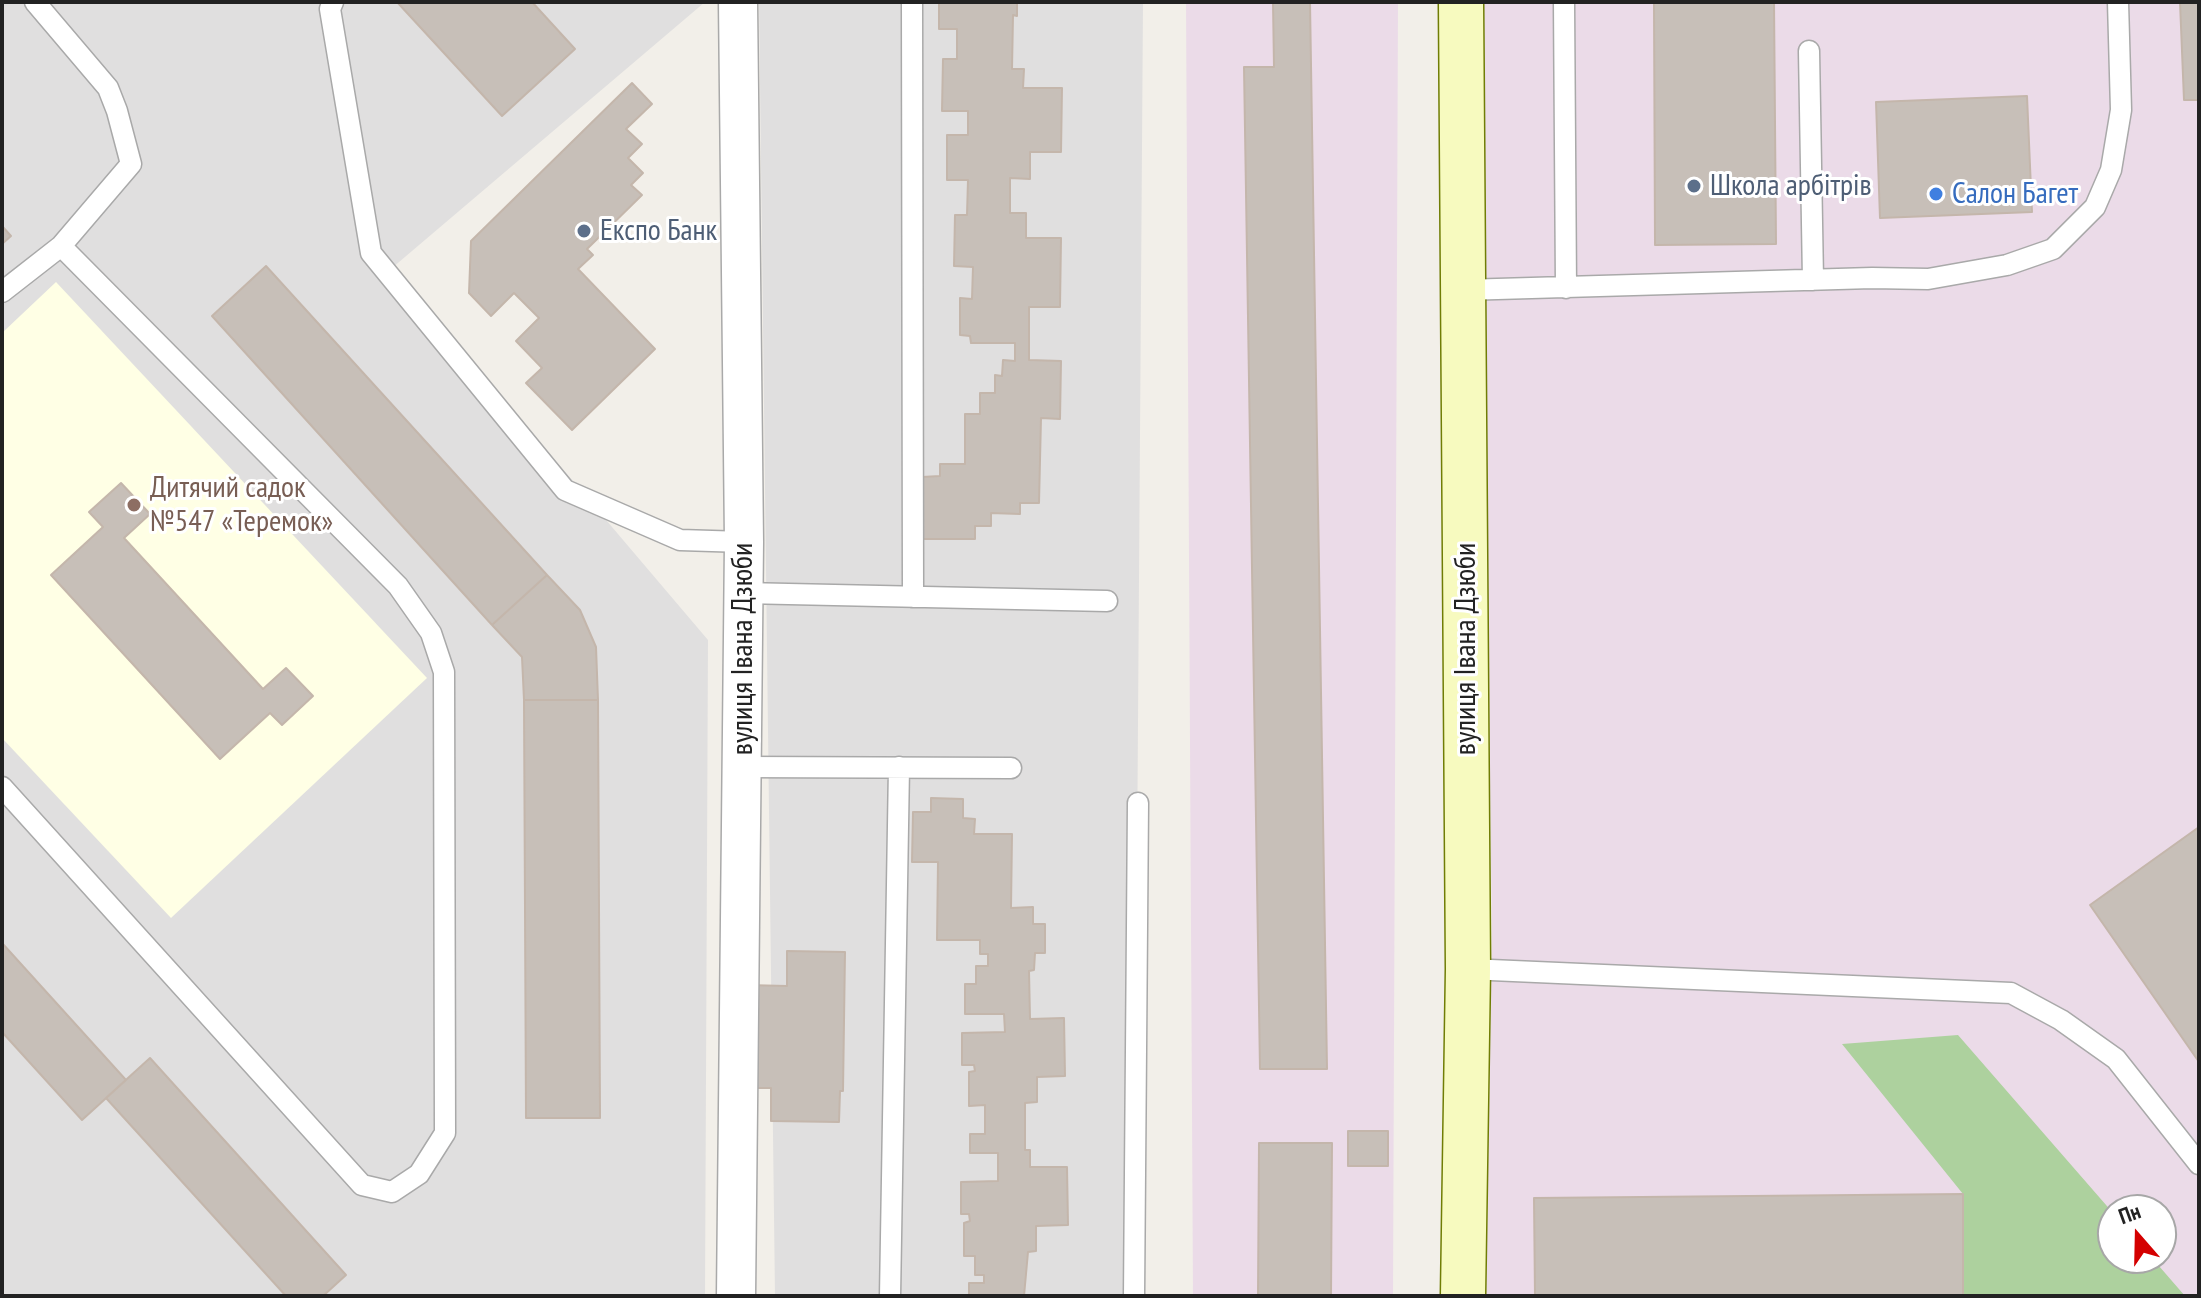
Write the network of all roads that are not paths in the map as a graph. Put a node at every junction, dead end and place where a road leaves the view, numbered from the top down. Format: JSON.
{"nodes":[{"id":1,"x":35,"y":2,"type":"edge"},
{"id":2,"x":333,"y":2,"type":"edge"},
{"id":3,"x":738,"y":2,"type":"edge"},
{"id":4,"x":912,"y":2,"type":"edge"},
{"id":5,"x":1461,"y":2,"type":"edge"},
{"id":6,"x":1564,"y":2,"type":"edge"},
{"id":7,"x":2118,"y":2,"type":"edge"},
{"id":8,"x":1809,"y":51,"type":"dead end"},
{"id":9,"x":61,"y":246,"type":"junction"},
{"id":10,"x":1813,"y":280,"type":"junction"},
{"id":11,"x":1566,"y":288,"type":"junction"},
{"id":12,"x":1463,"y":290,"type":"junction"},
{"id":13,"x":2,"y":292,"type":"edge"},
{"id":14,"x":744,"y":542,"type":"junction"},
{"id":15,"x":743,"y":593,"type":"junction"},
{"id":16,"x":913,"y":597,"type":"junction"},
{"id":17,"x":1107,"y":601,"type":"dead end"},
{"id":18,"x":742,"y":767,"type":"junction"},
{"id":19,"x":899,"y":767,"type":"junction"},
{"id":20,"x":1011,"y":768,"type":"dead end"},
{"id":21,"x":2,"y":787,"type":"edge"},
{"id":22,"x":1138,"y":803,"type":"dead end"},
{"id":23,"x":1468,"y":969,"type":"junction"},
{"id":24,"x":2199,"y":1164,"type":"edge"},
{"id":25,"x":736,"y":1296,"type":"edge"},
{"id":26,"x":890,"y":1296,"type":"edge"},
{"id":27,"x":1134,"y":1296,"type":"edge"},
{"id":28,"x":1463,"y":1296,"type":"edge"}],
"edges":[{"from":1,"to":9,"type":"lane"},
{"from":2,"to":14,"type":"lane"},
{"from":3,"to":14,"type":"street","name":"вулиця Івана Дзюби"},
{"from":4,"to":16,"type":"lane"},
{"from":5,"to":12,"type":"main road","name":"вулиця Івана Дзюби"},
{"from":6,"to":11,"type":"lane"},
{"from":7,"to":10,"type":"lane"},
{"from":8,"to":10,"type":"lane"},
{"from":9,"to":13,"type":"lane"},
{"from":9,"to":21,"type":"lane"},
{"from":10,"to":11,"type":"lane"},
{"from":11,"to":12,"type":"lane"},
{"from":12,"to":23,"type":"main road","name":"вулиця Івана Дзюби"},
{"from":14,"to":15,"type":"street","name":"вулиця Івана Дзюби"},
{"from":15,"to":16,"type":"lane"},
{"from":15,"to":18,"type":"street","name":"вулиця Івана Дзюби"},
{"from":16,"to":17,"type":"lane"},
{"from":18,"to":19,"type":"lane"},
{"from":18,"to":25,"type":"street","name":"вулиця Івана Дзюби"},
{"from":19,"to":20,"type":"lane"},
{"from":19,"to":26,"type":"lane"},
{"from":22,"to":27,"type":"lane"},
{"from":23,"to":24,"type":"lane"},
{"from":23,"to":28,"type":"main road","name":"вулиця Івана Дзюби"}]}
